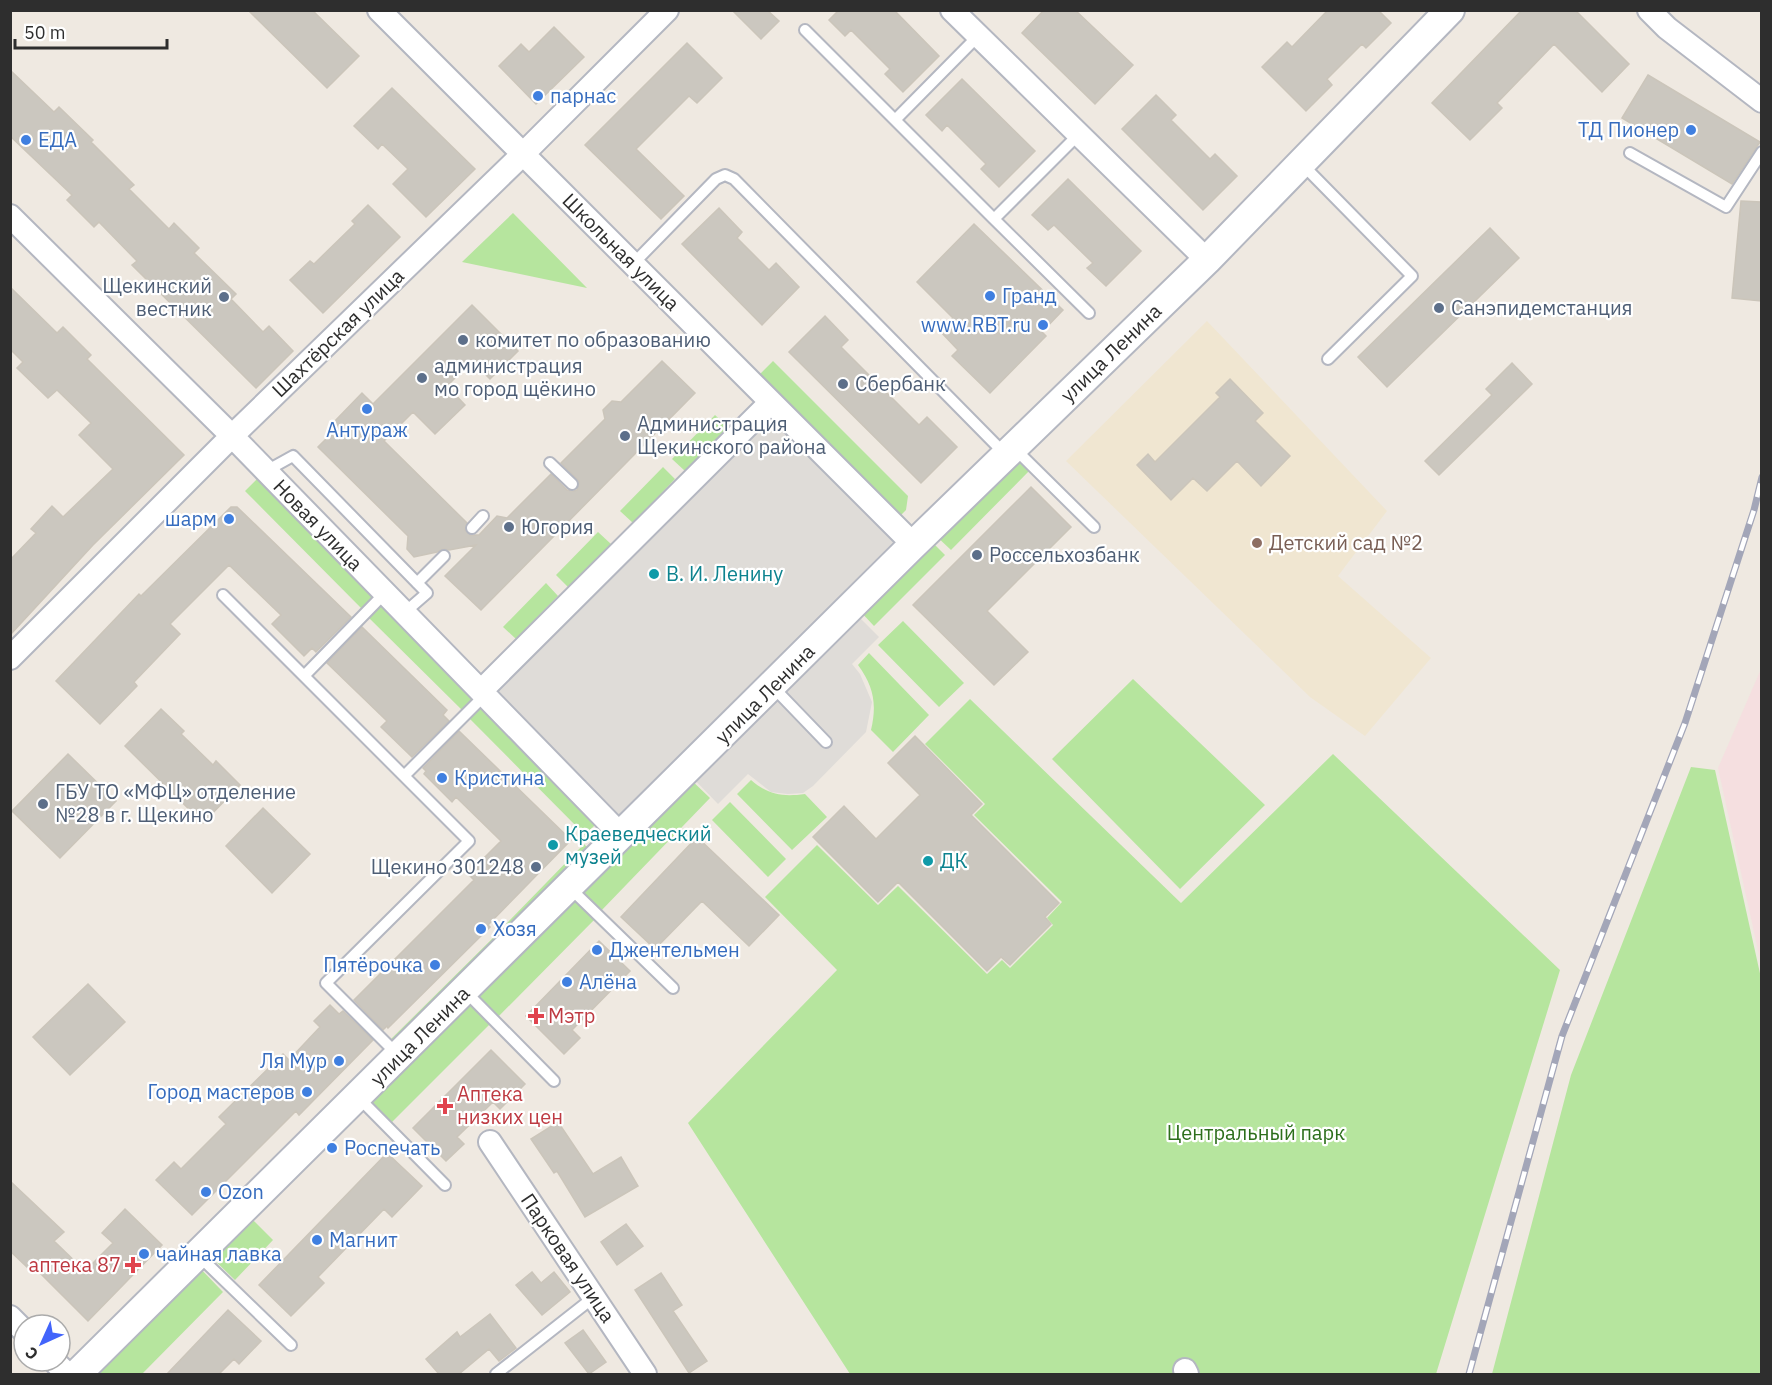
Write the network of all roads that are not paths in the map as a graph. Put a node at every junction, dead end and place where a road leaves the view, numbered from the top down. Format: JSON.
{"nodes":[{"id":1,"x":379,"y":10,"type":"edge"},
{"id":2,"x":667,"y":10,"type":"edge"},
{"id":3,"x":952,"y":10,"type":"edge"},
{"id":4,"x":1450,"y":10,"type":"edge"},
{"id":5,"x":1649,"y":10,"type":"edge"},
{"id":6,"x":805,"y":30,"type":"dead end"},
{"id":7,"x":978,"y":36,"type":"junction"},
{"id":8,"x":1761,"y":101,"type":"edge"},
{"id":9,"x":895,"y":120,"type":"junction"},
{"id":10,"x":1079,"y":134,"type":"junction"},
{"id":11,"x":1761,"y":152,"type":"edge"},
{"id":12,"x":1630,"y":153,"type":"dead end"},
{"id":13,"x":523,"y":154,"type":"junction"},
{"id":14,"x":1301,"y":163,"type":"junction"},
{"id":15,"x":10,"y":216,"type":"edge"},
{"id":16,"x":994,"y":219,"type":"junction"},
{"id":17,"x":1207,"y":260,"type":"junction"},
{"id":18,"x":633,"y":264,"type":"junction"},
{"id":19,"x":1089,"y":314,"type":"dead end"},
{"id":20,"x":1328,"y":359,"type":"dead end"},
{"id":21,"x":771,"y":402,"type":"junction"},
{"id":22,"x":232,"y":436,"type":"junction"},
{"id":23,"x":1010,"y":452,"type":"junction"},
{"id":24,"x":550,"y":463,"type":"dead end"},
{"id":25,"x":266,"y":471,"type":"junction"},
{"id":26,"x":572,"y":484,"type":"dead end"},
{"id":27,"x":483,"y":516,"type":"dead end"},
{"id":28,"x":1094,"y":527,"type":"dead end"},
{"id":29,"x":472,"y":528,"type":"dead end"},
{"id":30,"x":914,"y":545,"type":"junction"},
{"id":31,"x":444,"y":556,"type":"dead end"},
{"id":32,"x":417,"y":583,"type":"junction"},
{"id":33,"x":385,"y":593,"type":"junction"},
{"id":34,"x":222,"y":595,"type":"dead end"},
{"id":35,"x":404,"y":613,"type":"junction"},
{"id":36,"x":10,"y":658,"type":"edge"},
{"id":37,"x":304,"y":675,"type":"junction"},
{"id":38,"x":772,"y":687,"type":"junction"},
{"id":39,"x":483,"y":693,"type":"junction"},
{"id":40,"x":826,"y":742,"type":"dead end"},
{"id":41,"x":404,"y":776,"type":"junction"},
{"id":42,"x":622,"y":836,"type":"junction"},
{"id":43,"x":570,"y":888,"type":"junction"},
{"id":44,"x":673,"y":988,"type":"dead end"},
{"id":45,"x":465,"y":991,"type":"junction"},
{"id":46,"x":399,"y":1056,"type":"junction"},
{"id":47,"x":554,"y":1081,"type":"dead end"},
{"id":48,"x":358,"y":1097,"type":"junction"},
{"id":49,"x":490,"y":1142,"type":"dead end"},
{"id":50,"x":445,"y":1185,"type":"dead end"},
{"id":51,"x":198,"y":1255,"type":"junction"},
{"id":52,"x":594,"y":1297,"type":"junction"},
{"id":53,"x":291,"y":1345,"type":"dead end"},
{"id":54,"x":77,"y":1374,"type":"edge"},
{"id":55,"x":496,"y":1374,"type":"edge"},
{"id":56,"x":645,"y":1374,"type":"edge"}],
"edges":[{"from":1,"to":13,"type":"street","name":"Школьная улица"},
{"from":2,"to":13,"type":"street","name":"Шахтёрская улица"},
{"from":3,"to":7,"type":"street"},
{"from":4,"to":14,"type":"street","name":"улица Ленина"},
{"from":5,"to":8,"type":"street"},
{"from":6,"to":9,"type":"lane"},
{"from":7,"to":9,"type":"lane"},
{"from":7,"to":10,"type":"street"},
{"from":9,"to":16,"type":"lane"},
{"from":10,"to":16,"type":"lane"},
{"from":10,"to":17,"type":"street"},
{"from":11,"to":12,"type":"lane"},
{"from":13,"to":18,"type":"street","name":"Школьная улица"},
{"from":13,"to":22,"type":"street","name":"Шахтёрская улица"},
{"from":14,"to":17,"type":"street","name":"улица Ленина"},
{"from":14,"to":20,"type":"lane"},
{"from":15,"to":22,"type":"street","name":"Новая улица"},
{"from":16,"to":19,"type":"lane"},
{"from":17,"to":23,"type":"street","name":"улица Ленина"},
{"from":18,"to":21,"type":"street","name":"Школьная улица"},
{"from":18,"to":23,"type":"lane"},
{"from":21,"to":30,"type":"street","name":"Школьная улица"},
{"from":21,"to":39,"type":"street"},
{"from":22,"to":25,"type":"street","name":"Новая улица"},
{"from":22,"to":36,"type":"street","name":"Шахтёрская улица"},
{"from":23,"to":28,"type":"lane"},
{"from":23,"to":30,"type":"street","name":"улица Ленина"},
{"from":24,"to":26,"type":"lane"},
{"from":25,"to":32,"type":"lane"},
{"from":25,"to":33,"type":"street","name":"Новая улица"},
{"from":27,"to":29,"type":"lane"},
{"from":30,"to":38,"type":"street","name":"улица Ленина"},
{"from":31,"to":32,"type":"lane"},
{"from":32,"to":35,"type":"lane"},
{"from":33,"to":35,"type":"street","name":"Новая улица"},
{"from":33,"to":37,"type":"lane"},
{"from":34,"to":37,"type":"lane"},
{"from":35,"to":39,"type":"street","name":"Новая улица"},
{"from":37,"to":41,"type":"lane"},
{"from":38,"to":40,"type":"lane"},
{"from":38,"to":42,"type":"street","name":"улица Ленина"},
{"from":39,"to":41,"type":"lane"},
{"from":39,"to":42,"type":"street","name":"Новая улица"},
{"from":41,"to":46,"type":"lane"},
{"from":42,"to":43,"type":"street","name":"улица Ленина"},
{"from":43,"to":44,"type":"lane"},
{"from":43,"to":45,"type":"street","name":"улица Ленина"},
{"from":45,"to":46,"type":"street","name":"улица Ленина"},
{"from":45,"to":47,"type":"lane"},
{"from":46,"to":48,"type":"street","name":"улица Ленина"},
{"from":48,"to":50,"type":"lane"},
{"from":48,"to":51,"type":"street","name":"улица Ленина"},
{"from":49,"to":52,"type":"street","name":"Парковая улица"},
{"from":51,"to":53,"type":"lane"},
{"from":51,"to":54,"type":"street","name":"улица Ленина"},
{"from":52,"to":55,"type":"lane"},
{"from":52,"to":56,"type":"street","name":"Парковая улица"}]}
